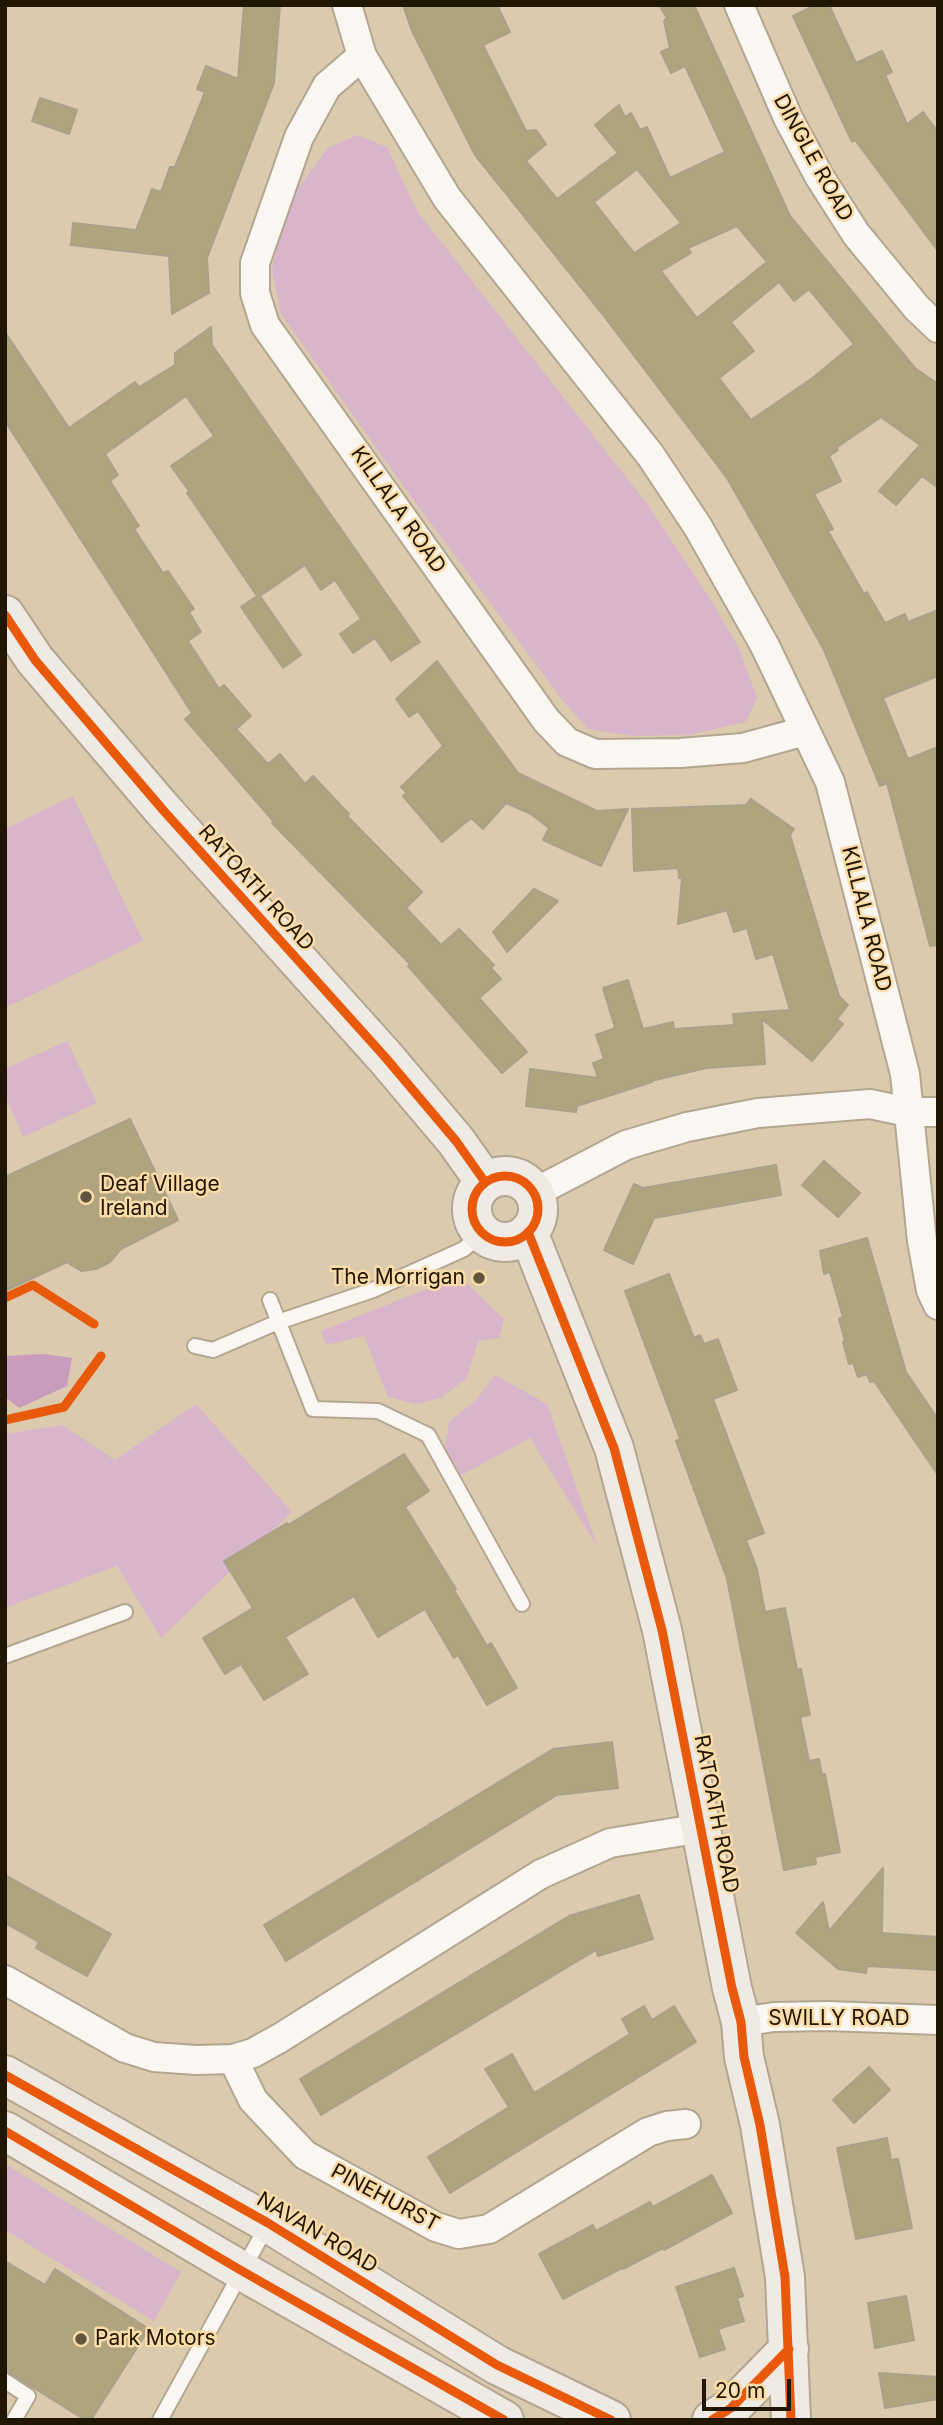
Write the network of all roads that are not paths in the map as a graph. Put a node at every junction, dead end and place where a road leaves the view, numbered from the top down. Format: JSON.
{"nodes":[{"id":1,"x":347,"y":5,"type":"edge"},
{"id":2,"x":739,"y":5,"type":"edge"},
{"id":3,"x":362,"y":56,"type":"junction"},
{"id":4,"x":938,"y":328,"type":"edge"},
{"id":5,"x":5,"y":615,"type":"edge"},
{"id":6,"x":805,"y":731,"type":"junction"},
{"id":7,"x":908,"y":1112,"type":"junction"},
{"id":8,"x":938,"y":1112,"type":"edge"},
{"id":9,"x":485,"y":1182,"type":"junction"},
{"id":10,"x":534,"y":1193,"type":"junction"},
{"id":11,"x":528,"y":1232,"type":"junction"},
{"id":12,"x":482,"y":1233,"type":"junction"},
{"id":13,"x":270,"y":1300,"type":"dead end"},
{"id":14,"x":938,"y":1305,"type":"edge"},
{"id":15,"x":278,"y":1322,"type":"junction"},
{"id":16,"x":195,"y":1346,"type":"dead end"},
{"id":17,"x":522,"y":1604,"type":"dead end"},
{"id":18,"x":125,"y":1612,"type":"dead end"},
{"id":19,"x":5,"y":1656,"type":"edge"},
{"id":20,"x":702,"y":1828,"type":"junction"},
{"id":21,"x":5,"y":1980,"type":"edge"},
{"id":22,"x":938,"y":2020,"type":"edge"},
{"id":23,"x":741,"y":2022,"type":"junction"},
{"id":24,"x":233,"y":2059,"type":"junction"},
{"id":25,"x":5,"y":2075,"type":"edge"},
{"id":26,"x":686,"y":2124,"type":"dead end"},
{"id":27,"x":5,"y":2131,"type":"edge"},
{"id":28,"x":268,"y":2223,"type":"junction"},
{"id":29,"x":242,"y":2271,"type":"junction"},
{"id":30,"x":789,"y":2349,"type":"junction"},
{"id":31,"x":5,"y":2381,"type":"edge"},
{"id":32,"x":14,"y":2420,"type":"edge"},
{"id":33,"x":160,"y":2420,"type":"edge"},
{"id":34,"x":504,"y":2420,"type":"edge"},
{"id":35,"x":611,"y":2420,"type":"edge"},
{"id":36,"x":712,"y":2420,"type":"edge"},
{"id":37,"x":792,"y":2420,"type":"edge"}],
"edges":[{"from":1,"to":3,"type":"street","name":"KILLALA ROAD"},
{"from":2,"to":4,"type":"street","name":"DINGLE ROAD"},
{"from":3,"to":6,"type":"street","name":"KILLALA ROAD"},
{"from":3,"to":6,"type":"street","name":"KILLALA ROAD"},
{"from":5,"to":9,"type":"main road","name":"RATOATH ROAD"},
{"from":6,"to":7,"type":"street","name":"KILLALA ROAD"},
{"from":7,"to":8,"type":"street"},
{"from":7,"to":10,"type":"street"},
{"from":7,"to":14,"type":"street","name":"KILLALA ROAD"},
{"from":9,"to":10,"type":"main road"},
{"from":9,"to":12,"type":"main road"},
{"from":10,"to":11,"type":"main road"},
{"from":11,"to":12,"type":"main road"},
{"from":11,"to":20,"type":"main road","name":"RATOATH ROAD"},
{"from":12,"to":15,"type":"lane"},
{"from":13,"to":15,"type":"lane"},
{"from":15,"to":16,"type":"lane"},
{"from":15,"to":17,"type":"lane"},
{"from":18,"to":19,"type":"lane"},
{"from":20,"to":23,"type":"main road","name":"RATOATH ROAD"},
{"from":20,"to":24,"type":"street"},
{"from":21,"to":24,"type":"street"},
{"from":22,"to":23,"type":"street","name":"SWILLY ROAD"},
{"from":23,"to":30,"type":"main road","name":"RATOATH ROAD"},
{"from":24,"to":26,"type":"street","name":"PINEHURST"},
{"from":25,"to":28,"type":"main road","name":"NAVAN ROAD"},
{"from":27,"to":29,"type":"main road"},
{"from":28,"to":29,"type":"lane"},
{"from":28,"to":35,"type":"main road","name":"NAVAN ROAD"},
{"from":29,"to":33,"type":"lane"},
{"from":29,"to":34,"type":"main road"},
{"from":30,"to":36,"type":"main road"},
{"from":30,"to":37,"type":"main road","name":"RATOATH ROAD"},
{"from":31,"to":32,"type":"lane"}]}
